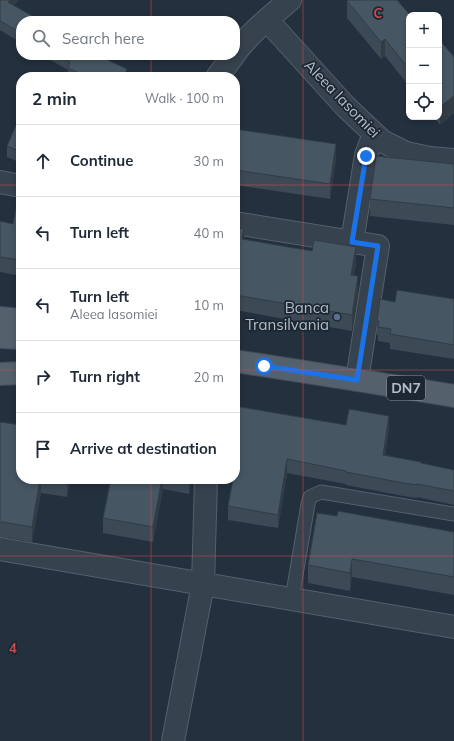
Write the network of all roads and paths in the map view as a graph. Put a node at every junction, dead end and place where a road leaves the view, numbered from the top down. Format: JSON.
{"nodes":[{"id":1,"x":290,"y":0,"type":"edge"},
{"id":2,"x":267,"y":20,"type":"junction"},
{"id":3,"x":240,"y":46,"type":"edge"},
{"id":4,"x":230,"y":60,"type":"edge"},
{"id":5,"x":221,"y":72,"type":"edge"},
{"id":6,"x":374,"y":134,"type":"junction"},
{"id":7,"x":454,"y":160,"type":"edge"},
{"id":8,"x":0,"y":182,"type":"edge"},
{"id":9,"x":16,"y":185,"type":"edge"},
{"id":10,"x":240,"y":224,"type":"edge"},
{"id":11,"x":352,"y":242,"type":"junction"},
{"id":12,"x":0,"y":318,"type":"edge"},
{"id":13,"x":16,"y":320,"type":"edge"},
{"id":14,"x":0,"y":337,"type":"edge"},
{"id":15,"x":16,"y":338,"type":"edge"},
{"id":16,"x":240,"y":362,"type":"edge"},
{"id":17,"x":16,"y":373,"type":"edge"},
{"id":18,"x":0,"y":374,"type":"edge"},
{"id":19,"x":357,"y":380,"type":"junction"},
{"id":20,"x":454,"y":396,"type":"edge"},
{"id":21,"x":206,"y":484,"type":"edge"},
{"id":22,"x":454,"y":514,"type":"edge"},
{"id":23,"x":0,"y":549,"type":"edge"},
{"id":24,"x":203,"y":584,"type":"junction"},
{"id":25,"x":292,"y":599,"type":"junction"},
{"id":26,"x":454,"y":627,"type":"edge"},
{"id":27,"x":173,"y":741,"type":"edge"}],
"edges":[{"from":1,"to":2,"type":"street"},
{"from":2,"to":3,"type":"street"},
{"from":2,"to":6,"type":"street","name":"Aleea Iasomiei"},
{"from":4,"to":5,"type":"street"},
{"from":6,"to":7,"type":"street","name":"Aleea Iasomiei"},
{"from":6,"to":11,"type":"street"},
{"from":8,"to":9,"type":"street"},
{"from":10,"to":11,"type":"street"},
{"from":11,"to":19,"type":"street"},
{"from":12,"to":13,"type":"main road"},
{"from":14,"to":15,"type":"main road"},
{"from":16,"to":19,"type":"main road","number":"DN7"},
{"from":17,"to":18,"type":"main road"},
{"from":19,"to":20,"type":"main road","number":"DN7"},
{"from":21,"to":24,"type":"street"},
{"from":22,"to":25,"type":"lane"},
{"from":23,"to":24,"type":"street"},
{"from":24,"to":25,"type":"street"},
{"from":24,"to":27,"type":"street"},
{"from":25,"to":26,"type":"street"}]}
